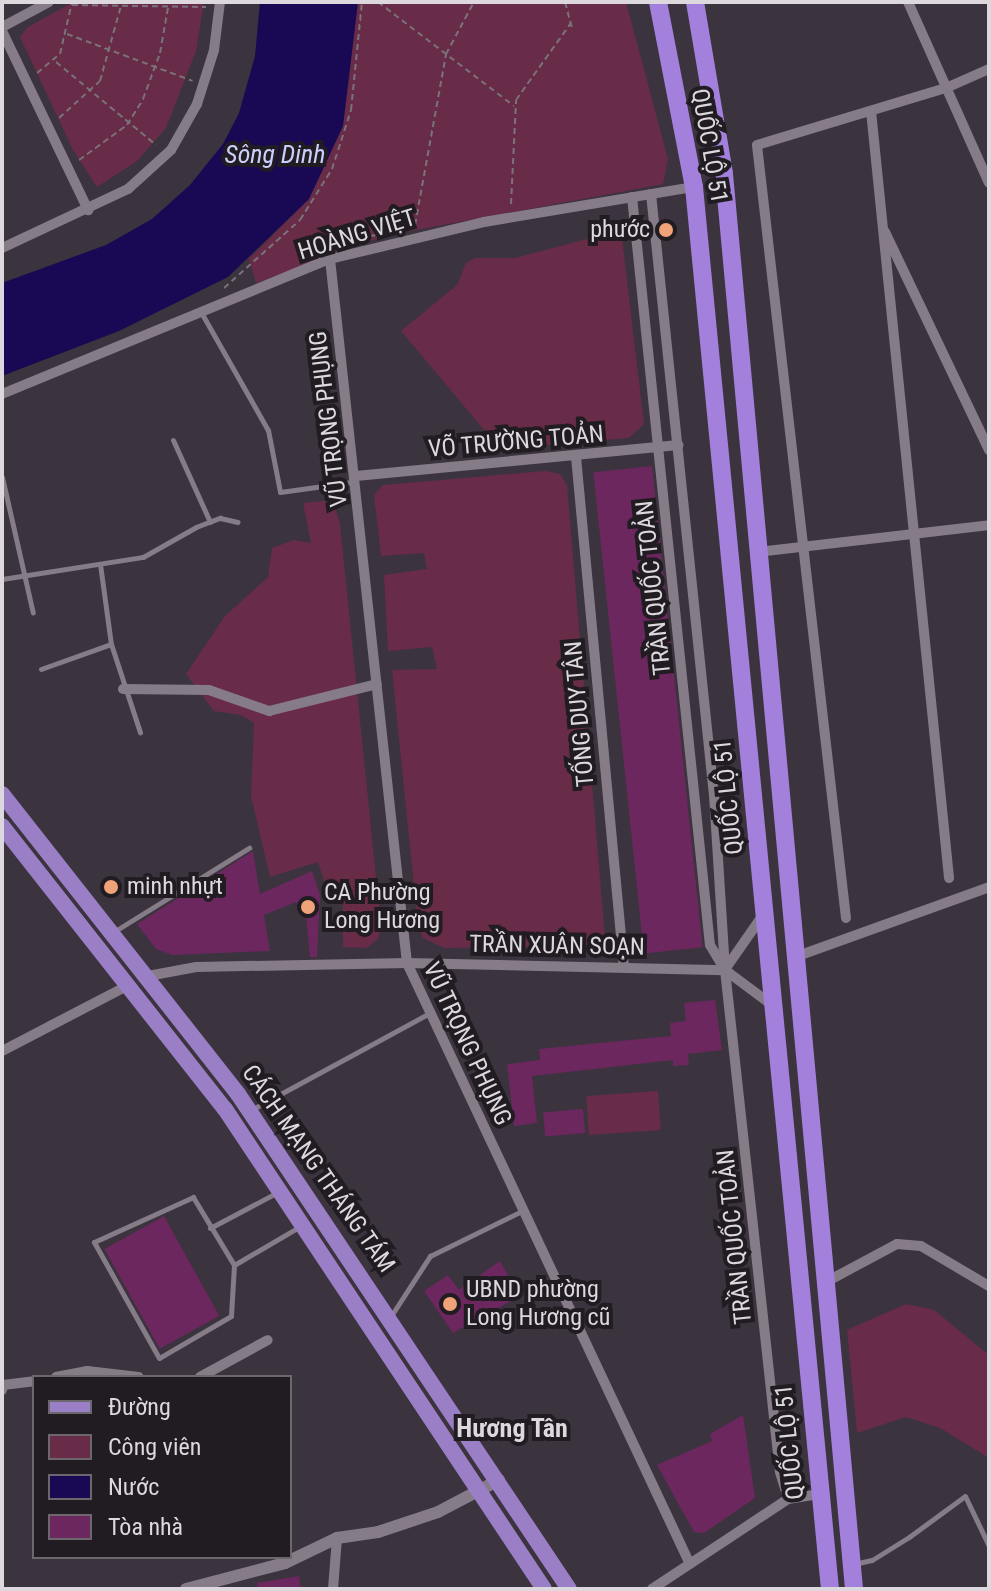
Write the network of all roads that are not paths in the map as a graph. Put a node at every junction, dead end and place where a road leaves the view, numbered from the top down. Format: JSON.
{"nodes":[{"id":1,"x":49,"y":2,"type":"edge"},
{"id":2,"x":658,"y":2,"type":"edge"},
{"id":3,"x":695,"y":2,"type":"edge"},
{"id":4,"x":908,"y":2,"type":"edge"},
{"id":5,"x":220,"y":4,"type":"edge"},
{"id":6,"x":2,"y":29,"type":"edge"},
{"id":7,"x":989,"y":69,"type":"edge"},
{"id":8,"x":946,"y":88,"type":"junction"},
{"id":9,"x":871,"y":111,"type":"junction"},
{"id":10,"x":989,"y":183,"type":"edge"},
{"id":11,"x":694,"y":187,"type":"junction"},
{"id":12,"x":651,"y":194,"type":"junction"},
{"id":13,"x":632,"y":197,"type":"junction"},
{"id":14,"x":88,"y":210,"type":"junction"},
{"id":15,"x":882,"y":225,"type":"junction"},
{"id":16,"x":2,"y":248,"type":"edge"},
{"id":17,"x":330,"y":259,"type":"junction"},
{"id":18,"x":202,"y":314,"type":"junction"},
{"id":19,"x":2,"y":394,"type":"edge"},
{"id":20,"x":173,"y":440,"type":"dead end"},
{"id":21,"x":679,"y":445,"type":"junction"},
{"id":22,"x":659,"y":447,"type":"junction"},
{"id":23,"x":989,"y":450,"type":"edge"},
{"id":24,"x":576,"y":457,"type":"junction"},
{"id":25,"x":2,"y":477,"type":"edge"},
{"id":26,"x":356,"y":479,"type":"junction"},
{"id":27,"x":210,"y":522,"type":"junction"},
{"id":28,"x":238,"y":522,"type":"dead end"},
{"id":29,"x":989,"y":525,"type":"edge"},
{"id":30,"x":912,"y":536,"type":"junction"},
{"id":31,"x":802,"y":547,"type":"junction"},
{"id":32,"x":757,"y":552,"type":"junction"},
{"id":33,"x":100,"y":564,"type":"junction"},
{"id":34,"x":25,"y":575,"type":"junction"},
{"id":35,"x":2,"y":579,"type":"edge"},
{"id":36,"x":33,"y":613,"type":"dead end"},
{"id":37,"x":696,"y":614,"type":"junction"},
{"id":38,"x":677,"y":617,"type":"junction"},
{"id":39,"x":111,"y":644,"type":"junction"},
{"id":40,"x":41,"y":669,"type":"dead end"},
{"id":41,"x":377,"y":684,"type":"junction"},
{"id":42,"x":123,"y":689,"type":"junction"},
{"id":43,"x":140,"y":732,"type":"dead end"},
{"id":44,"x":2,"y":794,"type":"edge"},
{"id":45,"x":714,"y":795,"type":"junction"},
{"id":46,"x":696,"y":797,"type":"junction"},
{"id":47,"x":2,"y":826,"type":"edge"},
{"id":48,"x":249,"y":848,"type":"dead end"},
{"id":49,"x":949,"y":878,"type":"dead end"},
{"id":50,"x":989,"y":887,"type":"edge"},
{"id":51,"x":765,"y":912,"type":"junction"},
{"id":52,"x":846,"y":918,"type":"dead end"},
{"id":53,"x":111,"y":934,"type":"junction"},
{"id":54,"x":794,"y":958,"type":"junction"},
{"id":55,"x":407,"y":963,"type":"junction"},
{"id":56,"x":624,"y":968,"type":"junction"},
{"id":57,"x":725,"y":970,"type":"junction"},
{"id":58,"x":148,"y":976,"type":"junction"},
{"id":59,"x":125,"y":987,"type":"junction"},
{"id":60,"x":772,"y":1005,"type":"junction"},
{"id":61,"x":430,"y":1013,"type":"junction"},
{"id":62,"x":2,"y":1051,"type":"edge"},
{"id":63,"x":250,"y":1111,"type":"junction"},
{"id":64,"x":281,"y":1191,"type":"junction"},
{"id":65,"x":522,"y":1211,"type":"junction"},
{"id":66,"x":303,"y":1225,"type":"junction"},
{"id":67,"x":210,"y":1228,"type":"junction"},
{"id":68,"x":234,"y":1265,"type":"junction"},
{"id":69,"x":823,"y":1284,"type":"junction"},
{"id":70,"x":989,"y":1286,"type":"edge"},
{"id":71,"x":390,"y":1318,"type":"junction"},
{"id":72,"x":268,"y":1340,"type":"dead end"},
{"id":73,"x":66,"y":1375,"type":"edge"},
{"id":74,"x":122,"y":1375,"type":"edge"},
{"id":75,"x":204,"y":1375,"type":"edge"},
{"id":76,"x":32,"y":1381,"type":"edge"},
{"id":77,"x":2,"y":1390,"type":"edge"},
{"id":78,"x":499,"y":1480,"type":"junction"},
{"id":79,"x":479,"y":1493,"type":"junction"},
{"id":80,"x":819,"y":1494,"type":"junction"},
{"id":81,"x":788,"y":1499,"type":"junction"},
{"id":82,"x":337,"y":1538,"type":"junction"},
{"id":83,"x":989,"y":1546,"type":"edge"},
{"id":84,"x":690,"y":1564,"type":"junction"},
{"id":85,"x":854,"y":1564,"type":"junction"},
{"id":86,"x":186,"y":1589,"type":"edge"},
{"id":87,"x":333,"y":1589,"type":"edge"},
{"id":88,"x":544,"y":1589,"type":"edge"},
{"id":89,"x":569,"y":1589,"type":"edge"},
{"id":90,"x":652,"y":1589,"type":"edge"},
{"id":91,"x":830,"y":1589,"type":"edge"},
{"id":92,"x":854,"y":1589,"type":"edge"}],
"edges":[{"from":1,"to":6,"type":"street"},
{"from":2,"to":11,"type":"highway","name":"QUỐC LỘ 51"},
{"from":3,"to":32,"type":"highway","name":"QUỐC LỘ 51"},
{"from":4,"to":8,"type":"street"},
{"from":5,"to":14,"type":"street"},
{"from":6,"to":14,"type":"street"},
{"from":7,"to":8,"type":"street"},
{"from":8,"to":9,"type":"street"},
{"from":8,"to":10,"type":"street"},
{"from":9,"to":15,"type":"street"},
{"from":9,"to":31,"type":"street"},
{"from":11,"to":12,"type":"street","name":"HOÀNG VIỆT"},
{"from":11,"to":51,"type":"highway","name":"QUỐC LỘ 51"},
{"from":12,"to":13,"type":"street","name":"HOÀNG VIỆT"},
{"from":12,"to":21,"type":"street","name":"TRẦN QUỐC TOẢN"},
{"from":13,"to":17,"type":"street","name":"HOÀNG VIỆT"},
{"from":13,"to":22,"type":"street","name":"TRẦN QUỐC TOẢN"},
{"from":14,"to":16,"type":"street"},
{"from":15,"to":23,"type":"street"},
{"from":15,"to":30,"type":"street"},
{"from":17,"to":18,"type":"street","name":"HOÀNG VIỆT"},
{"from":17,"to":26,"type":"street","name":"VŨ TRỌNG PHỤNG"},
{"from":18,"to":19,"type":"street","name":"HOÀNG VIỆT"},
{"from":18,"to":26,"type":"lane"},
{"from":20,"to":27,"type":"lane"},
{"from":21,"to":22,"type":"street","name":"VÕ TRƯỜNG TOẢN"},
{"from":21,"to":37,"type":"street","name":"TRẦN QUỐC TOẢN"},
{"from":22,"to":24,"type":"street","name":"VÕ TRƯỜNG TOẢN"},
{"from":22,"to":38,"type":"street","name":"TRẦN QUỐC TOẢN"},
{"from":24,"to":26,"type":"street","name":"VÕ TRƯỜNG TOẢN"},
{"from":24,"to":56,"type":"street","name":"TỐNG DUY TÂN"},
{"from":25,"to":34,"type":"lane"},
{"from":26,"to":41,"type":"street","name":"VŨ TRỌNG PHỤNG"},
{"from":27,"to":28,"type":"lane"},
{"from":27,"to":33,"type":"lane"},
{"from":29,"to":30,"type":"street"},
{"from":30,"to":31,"type":"street"},
{"from":30,"to":49,"type":"street"},
{"from":31,"to":32,"type":"street"},
{"from":31,"to":52,"type":"street"},
{"from":32,"to":54,"type":"highway","name":"QUỐC LỘ 51"},
{"from":33,"to":34,"type":"lane"},
{"from":33,"to":39,"type":"lane"},
{"from":34,"to":35,"type":"lane"},
{"from":34,"to":36,"type":"lane"},
{"from":37,"to":38,"type":"street"},
{"from":37,"to":45,"type":"street","name":"TRẦN QUỐC TOẢN"},
{"from":38,"to":46,"type":"street","name":"TRẦN QUỐC TOẢN"},
{"from":39,"to":40,"type":"lane"},
{"from":39,"to":42,"type":"lane"},
{"from":41,"to":42,"type":"street"},
{"from":41,"to":55,"type":"street","name":"VŨ TRỌNG PHỤNG"},
{"from":42,"to":43,"type":"lane"},
{"from":44,"to":53,"type":"main road","name":"CÁCH MẠNG THÁNG TÁM"},
{"from":45,"to":46,"type":"street"},
{"from":45,"to":57,"type":"street","name":"TRẦN QUỐC TOẢN"},
{"from":46,"to":57,"type":"street","name":"TRẦN QUỐC TOẢN"},
{"from":47,"to":59,"type":"main road","name":"CÁCH MẠNG THÁNG TÁM"},
{"from":48,"to":53,"type":"lane"},
{"from":50,"to":54,"type":"street"},
{"from":51,"to":57,"type":"street"},
{"from":51,"to":60,"type":"highway","name":"QUỐC LỘ 51"},
{"from":53,"to":58,"type":"main road","name":"CÁCH MẠNG THÁNG TÁM"},
{"from":54,"to":69,"type":"highway","name":"QUỐC LỘ 51"},
{"from":55,"to":56,"type":"street","name":"TRẦN XUÂN SOẠN"},
{"from":55,"to":58,"type":"street","name":"TRẦN XUÂN SOẠN"},
{"from":55,"to":61,"type":"street","name":"VŨ TRỌNG PHỤNG"},
{"from":56,"to":57,"type":"street","name":"TRẦN XUÂN SOẠN"},
{"from":57,"to":60,"type":"street"},
{"from":57,"to":81,"type":"street","name":"TRẦN QUỐC TOẢN"},
{"from":58,"to":59,"type":"main road"},
{"from":58,"to":63,"type":"main road","name":"CÁCH MẠNG THÁNG TÁM"},
{"from":59,"to":62,"type":"street"},
{"from":59,"to":64,"type":"main road","name":"CÁCH MẠNG THÁNG TÁM"},
{"from":60,"to":80,"type":"highway","name":"QUỐC LỘ 51"},
{"from":61,"to":63,"type":"lane"},
{"from":61,"to":65,"type":"street","name":"VŨ TRỌNG PHỤNG"},
{"from":63,"to":71,"type":"main road","name":"CÁCH MẠNG THÁNG TÁM"},
{"from":64,"to":66,"type":"main road","name":"CÁCH MẠNG THÁNG TÁM"},
{"from":64,"to":67,"type":"lane"},
{"from":65,"to":71,"type":"lane"},
{"from":65,"to":84,"type":"street","name":"VŨ TRỌNG PHỤNG"},
{"from":66,"to":68,"type":"lane"},
{"from":66,"to":79,"type":"main road","name":"CÁCH MẠNG THÁNG TÁM"},
{"from":67,"to":68,"type":"lane"},
{"from":67,"to":68,"type":"lane"},
{"from":69,"to":70,"type":"street"},
{"from":69,"to":85,"type":"highway","name":"QUỐC LỘ 51"},
{"from":71,"to":78,"type":"main road","name":"CÁCH MẠNG THÁNG TÁM"},
{"from":72,"to":75,"type":"street"},
{"from":73,"to":74,"type":"street"},
{"from":76,"to":77,"type":"street"},
{"from":78,"to":79,"type":"street"},
{"from":78,"to":89,"type":"main road","name":"CÁCH MẠNG THÁNG TÁM"},
{"from":79,"to":82,"type":"street"},
{"from":79,"to":88,"type":"main road","name":"CÁCH MẠNG THÁNG TÁM"},
{"from":80,"to":81,"type":"street"},
{"from":80,"to":91,"type":"highway","name":"QUỐC LỘ 51"},
{"from":81,"to":84,"type":"street"},
{"from":82,"to":86,"type":"street"},
{"from":82,"to":87,"type":"street"},
{"from":83,"to":85,"type":"lane"},
{"from":84,"to":90,"type":"street"},
{"from":85,"to":92,"type":"highway","name":"QUỐC LỘ 51"}]}
